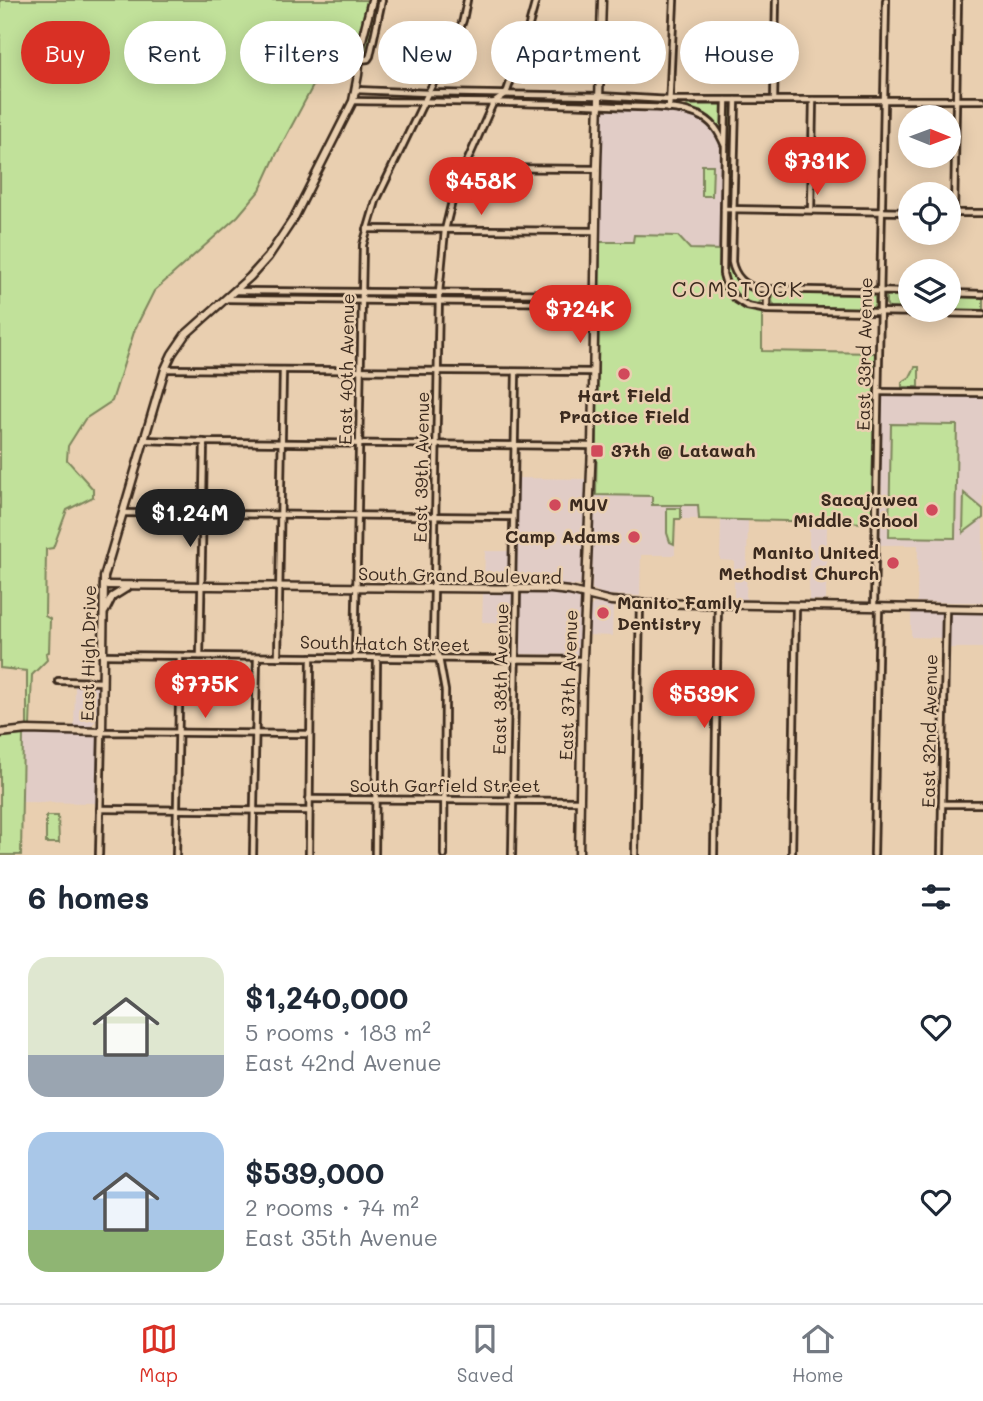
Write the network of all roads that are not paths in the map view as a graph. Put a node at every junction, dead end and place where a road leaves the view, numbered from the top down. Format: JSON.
{"nodes":[{"id":1,"x":372,"y":0,"type":"edge"},
{"id":2,"x":382,"y":0,"type":"edge"},
{"id":3,"x":467,"y":0,"type":"edge"},
{"id":4,"x":536,"y":0,"type":"edge"},
{"id":5,"x":602,"y":0,"type":"edge"},
{"id":6,"x":674,"y":0,"type":"edge"},
{"id":7,"x":776,"y":0,"type":"edge"},
{"id":8,"x":886,"y":0,"type":"edge"},
{"id":9,"x":958,"y":0,"type":"edge"},
{"id":10,"x":364,"y":32,"type":"edge"},
{"id":11,"x":364,"y":60,"type":"edge"},
{"id":12,"x":357,"y":84,"type":"edge"},
{"id":13,"x":356,"y":90,"type":"junction"},
{"id":14,"x":428,"y":93,"type":"junction"},
{"id":15,"x":506,"y":94,"type":"junction"},
{"id":16,"x":599,"y":96,"type":"junction"},
{"id":17,"x":670,"y":100,"type":"junction"},
{"id":18,"x":726,"y":100,"type":"junction"},
{"id":19,"x":736,"y":100,"type":"junction"},
{"id":20,"x":774,"y":100,"type":"junction"},
{"id":21,"x":813,"y":100,"type":"junction"},
{"id":22,"x":884,"y":100,"type":"junction"},
{"id":23,"x":956,"y":100,"type":"junction"},
{"id":24,"x":983,"y":100,"type":"edge"},
{"id":25,"x":353,"y":101,"type":"junction"},
{"id":26,"x":424,"y":102,"type":"junction"},
{"id":27,"x":493,"y":103,"type":"junction"},
{"id":28,"x":598,"y":105,"type":"junction"},
{"id":29,"x":669,"y":109,"type":"junction"},
{"id":30,"x":725,"y":146,"type":"junction"},
{"id":31,"x":463,"y":168,"type":"junction"},
{"id":32,"x":597,"y":169,"type":"junction"},
{"id":33,"x":952,"y":182,"type":"edge"},
{"id":34,"x":724,"y":209,"type":"junction"},
{"id":35,"x":732,"y":209,"type":"junction"},
{"id":36,"x":811,"y":210,"type":"junction"},
{"id":37,"x":882,"y":211,"type":"junction"},
{"id":38,"x":898,"y":212,"type":"edge"},
{"id":39,"x":961,"y":213,"type":"edge"},
{"id":40,"x":983,"y":213,"type":"edge"},
{"id":41,"x":367,"y":229,"type":"junction"},
{"id":42,"x":444,"y":230,"type":"junction"},
{"id":43,"x":596,"y":231,"type":"junction"},
{"id":44,"x":767,"y":289,"type":"junction"},
{"id":45,"x":236,"y":291,"type":"junction"},
{"id":46,"x":880,"y":291,"type":"junction"},
{"id":47,"x":362,"y":292,"type":"junction"},
{"id":48,"x":898,"y":292,"type":"edge"},
{"id":49,"x":439,"y":293,"type":"junction"},
{"id":50,"x":961,"y":293,"type":"edge"},
{"id":51,"x":983,"y":293,"type":"edge"},
{"id":52,"x":595,"y":294,"type":"junction"},
{"id":53,"x":226,"y":299,"type":"junction"},
{"id":54,"x":362,"y":301,"type":"junction"},
{"id":55,"x":439,"y":301,"type":"junction"},
{"id":56,"x":595,"y":303,"type":"junction"},
{"id":57,"x":767,"y":310,"type":"junction"},
{"id":58,"x":879,"y":312,"type":"junction"},
{"id":59,"x":983,"y":314,"type":"edge"},
{"id":60,"x":165,"y":369,"type":"junction"},
{"id":61,"x":283,"y":370,"type":"junction"},
{"id":62,"x":361,"y":370,"type":"junction"},
{"id":63,"x":438,"y":371,"type":"junction"},
{"id":64,"x":516,"y":372,"type":"junction"},
{"id":65,"x":593,"y":372,"type":"junction"},
{"id":66,"x":878,"y":392,"type":"junction"},
{"id":67,"x":983,"y":393,"type":"edge"},
{"id":68,"x":144,"y":440,"type":"junction"},
{"id":69,"x":204,"y":442,"type":"junction"},
{"id":70,"x":282,"y":443,"type":"junction"},
{"id":71,"x":359,"y":444,"type":"junction"},
{"id":72,"x":437,"y":444,"type":"junction"},
{"id":73,"x":514,"y":445,"type":"junction"},
{"id":74,"x":592,"y":446,"type":"junction"},
{"id":75,"x":122,"y":513,"type":"junction"},
{"id":76,"x":203,"y":514,"type":"junction"},
{"id":77,"x":281,"y":514,"type":"junction"},
{"id":78,"x":358,"y":515,"type":"junction"},
{"id":79,"x":435,"y":517,"type":"junction"},
{"id":80,"x":513,"y":517,"type":"junction"},
{"id":81,"x":104,"y":585,"type":"junction"},
{"id":82,"x":130,"y":586,"type":"junction"},
{"id":83,"x":202,"y":586,"type":"junction"},
{"id":84,"x":279,"y":587,"type":"junction"},
{"id":85,"x":356,"y":587,"type":"junction"},
{"id":86,"x":433,"y":588,"type":"junction"},
{"id":87,"x":514,"y":588,"type":"junction"},
{"id":88,"x":586,"y":596,"type":"junction"},
{"id":89,"x":640,"y":603,"type":"junction"},
{"id":90,"x":718,"y":604,"type":"junction"},
{"id":91,"x":796,"y":606,"type":"junction"},
{"id":92,"x":876,"y":607,"type":"junction"},
{"id":93,"x":946,"y":608,"type":"junction"},
{"id":94,"x":983,"y":609,"type":"edge"},
{"id":95,"x":103,"y":616,"type":"junction"},
{"id":96,"x":102,"y":655,"type":"junction"},
{"id":97,"x":180,"y":656,"type":"junction"},
{"id":98,"x":200,"y":656,"type":"junction"},
{"id":99,"x":257,"y":657,"type":"junction"},
{"id":100,"x":278,"y":657,"type":"junction"},
{"id":101,"x":311,"y":657,"type":"junction"},
{"id":102,"x":355,"y":658,"type":"junction"},
{"id":103,"x":377,"y":658,"type":"junction"},
{"id":104,"x":439,"y":658,"type":"junction"},
{"id":105,"x":516,"y":659,"type":"junction"},
{"id":106,"x":584,"y":660,"type":"junction"},
{"id":107,"x":58,"y":681,"type":"dead end"},
{"id":108,"x":103,"y":682,"type":"junction"},
{"id":109,"x":102,"y":712,"type":"junction"},
{"id":110,"x":86,"y":732,"type":"junction"},
{"id":111,"x":178,"y":732,"type":"junction"},
{"id":112,"x":0,"y":733,"type":"edge"},
{"id":113,"x":102,"y":733,"type":"junction"},
{"id":114,"x":255,"y":733,"type":"junction"},
{"id":115,"x":310,"y":734,"type":"junction"},
{"id":116,"x":309,"y":799,"type":"junction"},
{"id":117,"x":376,"y":800,"type":"junction"},
{"id":118,"x":445,"y":800,"type":"junction"},
{"id":119,"x":513,"y":800,"type":"junction"},
{"id":120,"x":580,"y":801,"type":"junction"},
{"id":121,"x":942,"y":804,"type":"junction"},
{"id":122,"x":983,"y":804,"type":"edge"},
{"id":123,"x":100,"y":809,"type":"junction"},
{"id":124,"x":177,"y":810,"type":"junction"},
{"id":125,"x":254,"y":811,"type":"junction"},
{"id":126,"x":309,"y":811,"type":"junction"},
{"id":127,"x":99,"y":855,"type":"edge"},
{"id":128,"x":176,"y":855,"type":"edge"},
{"id":129,"x":253,"y":855,"type":"edge"},
{"id":130,"x":309,"y":855,"type":"edge"},
{"id":131,"x":375,"y":855,"type":"edge"},
{"id":132,"x":444,"y":855,"type":"edge"},
{"id":133,"x":512,"y":855,"type":"edge"},
{"id":134,"x":579,"y":855,"type":"edge"},
{"id":135,"x":635,"y":855,"type":"edge"},
{"id":136,"x":714,"y":855,"type":"edge"},
{"id":137,"x":792,"y":855,"type":"edge"},
{"id":138,"x":874,"y":855,"type":"edge"},
{"id":139,"x":942,"y":855,"type":"edge"}],
"edges":[{"from":1,"to":10,"type":"main road","name":"East High Drive"},
{"from":2,"to":11,"type":"street"},
{"from":3,"to":14,"type":"street","name":"East 40th Avenue"},
{"from":4,"to":15,"type":"street"},
{"from":5,"to":16,"type":"main road","name":"East 37th Avenue"},
{"from":6,"to":17,"type":"street"},
{"from":7,"to":20,"type":"street"},
{"from":8,"to":22,"type":"street","name":"East 33rd Avenue"},
{"from":9,"to":23,"type":"street"},
{"from":12,"to":13,"type":"main road","name":"East High Drive"},
{"from":13,"to":14,"type":"street"},
{"from":13,"to":25,"type":"main road","name":"East High Drive"},
{"from":14,"to":15,"type":"street"},
{"from":14,"to":26,"type":"street","name":"East 40th Avenue"},
{"from":15,"to":16,"type":"street"},
{"from":15,"to":27,"type":"street"},
{"from":16,"to":17,"type":"street"},
{"from":16,"to":28,"type":"main road","name":"East 37th Avenue"},
{"from":17,"to":18,"type":"street"},
{"from":17,"to":29,"type":"street"},
{"from":18,"to":19,"type":"street"},
{"from":18,"to":30,"type":"street"},
{"from":19,"to":20,"type":"street"},
{"from":19,"to":35,"type":"street"},
{"from":20,"to":21,"type":"street"},
{"from":21,"to":22,"type":"street"},
{"from":21,"to":36,"type":"street"},
{"from":22,"to":23,"type":"street"},
{"from":22,"to":37,"type":"street","name":"East 33rd Avenue"},
{"from":23,"to":24,"type":"street"},
{"from":23,"to":33,"type":"street"},
{"from":25,"to":26,"type":"street"},
{"from":25,"to":45,"type":"main road","name":"East High Drive"},
{"from":26,"to":27,"type":"street"},
{"from":26,"to":41,"type":"street","name":"East 40th Avenue"},
{"from":27,"to":28,"type":"street"},
{"from":27,"to":31,"type":"street","name":"East 39th Avenue"},
{"from":28,"to":29,"type":"street"},
{"from":28,"to":32,"type":"main road","name":"East 37th Avenue"},
{"from":29,"to":30,"type":"street"},
{"from":30,"to":34,"type":"street"},
{"from":31,"to":32,"type":"street"},
{"from":31,"to":42,"type":"street","name":"East 39th Avenue"},
{"from":32,"to":43,"type":"main road","name":"East 37th Avenue"},
{"from":34,"to":35,"type":"street"},
{"from":34,"to":57,"type":"street"},
{"from":35,"to":36,"type":"street"},
{"from":35,"to":44,"type":"street"},
{"from":36,"to":37,"type":"street"},
{"from":37,"to":38,"type":"street"},
{"from":37,"to":46,"type":"street","name":"East 33rd Avenue"},
{"from":39,"to":40,"type":"street"},
{"from":41,"to":42,"type":"street"},
{"from":41,"to":47,"type":"street","name":"East 40th Avenue"},
{"from":42,"to":43,"type":"street"},
{"from":42,"to":49,"type":"street","name":"East 39th Avenue"},
{"from":43,"to":52,"type":"main road","name":"East 37th Avenue"},
{"from":44,"to":46,"type":"street"},
{"from":44,"to":57,"type":"street"},
{"from":45,"to":47,"type":"street"},
{"from":45,"to":53,"type":"main road","name":"East High Drive"},
{"from":46,"to":48,"type":"street"},
{"from":46,"to":58,"type":"street","name":"East 33rd Avenue"},
{"from":47,"to":49,"type":"street"},
{"from":47,"to":54,"type":"street","name":"East 40th Avenue"},
{"from":49,"to":52,"type":"street"},
{"from":49,"to":55,"type":"street","name":"East 39th Avenue"},
{"from":50,"to":51,"type":"street"},
{"from":52,"to":56,"type":"main road","name":"East 37th Avenue"},
{"from":53,"to":54,"type":"street"},
{"from":53,"to":60,"type":"main road","name":"East High Drive"},
{"from":54,"to":55,"type":"street"},
{"from":54,"to":62,"type":"street","name":"East 40th Avenue"},
{"from":55,"to":56,"type":"street"},
{"from":55,"to":63,"type":"street","name":"East 39th Avenue"},
{"from":56,"to":65,"type":"main road","name":"East 37th Avenue"},
{"from":57,"to":58,"type":"street"},
{"from":58,"to":59,"type":"street"},
{"from":58,"to":66,"type":"street","name":"East 33rd Avenue"},
{"from":60,"to":61,"type":"street"},
{"from":60,"to":68,"type":"main road","name":"East High Drive"},
{"from":61,"to":62,"type":"street"},
{"from":61,"to":70,"type":"street"},
{"from":62,"to":63,"type":"street"},
{"from":62,"to":71,"type":"street","name":"East 40th Avenue"},
{"from":63,"to":64,"type":"street"},
{"from":63,"to":72,"type":"street","name":"East 39th Avenue"},
{"from":64,"to":65,"type":"street"},
{"from":64,"to":73,"type":"street","name":"East 38th Avenue"},
{"from":65,"to":74,"type":"main road","name":"East 37th Avenue"},
{"from":66,"to":67,"type":"street"},
{"from":66,"to":92,"type":"street","name":"East 33rd Avenue"},
{"from":68,"to":69,"type":"street"},
{"from":68,"to":75,"type":"main road","name":"East High Drive"},
{"from":69,"to":70,"type":"street"},
{"from":69,"to":76,"type":"street"},
{"from":70,"to":71,"type":"street"},
{"from":70,"to":77,"type":"street"},
{"from":71,"to":72,"type":"street"},
{"from":71,"to":78,"type":"street","name":"East 40th Avenue"},
{"from":72,"to":73,"type":"street"},
{"from":72,"to":79,"type":"street","name":"East 39th Avenue"},
{"from":73,"to":74,"type":"street"},
{"from":73,"to":80,"type":"street","name":"East 38th Avenue"},
{"from":74,"to":88,"type":"main road","name":"East 37th Avenue"},
{"from":75,"to":76,"type":"street"},
{"from":75,"to":81,"type":"main road","name":"East High Drive"},
{"from":76,"to":77,"type":"street"},
{"from":76,"to":83,"type":"street"},
{"from":77,"to":78,"type":"street"},
{"from":77,"to":84,"type":"street"},
{"from":78,"to":79,"type":"street"},
{"from":78,"to":85,"type":"street","name":"East 40th Avenue"},
{"from":79,"to":80,"type":"street"},
{"from":79,"to":86,"type":"street","name":"East 39th Avenue"},
{"from":80,"to":87,"type":"street","name":"East 38th Avenue"},
{"from":81,"to":82,"type":"main road","name":"South Grand Boulevard"},
{"from":81,"to":95,"type":"main road","name":"East High Drive"},
{"from":82,"to":83,"type":"main road","name":"South Grand Boulevard"},
{"from":82,"to":95,"type":"main road"},
{"from":83,"to":84,"type":"main road","name":"South Grand Boulevard"},
{"from":83,"to":98,"type":"street"},
{"from":84,"to":85,"type":"main road","name":"South Grand Boulevard"},
{"from":84,"to":100,"type":"street"},
{"from":85,"to":86,"type":"main road","name":"South Grand Boulevard"},
{"from":85,"to":102,"type":"street","name":"East 40th Avenue"},
{"from":86,"to":87,"type":"main road","name":"South Grand Boulevard"},
{"from":86,"to":104,"type":"street","name":"East 39th Avenue"},
{"from":87,"to":88,"type":"main road","name":"South Grand Boulevard"},
{"from":87,"to":105,"type":"street","name":"East 38th Avenue"},
{"from":88,"to":89,"type":"main road","name":"South Grand Boulevard"},
{"from":88,"to":106,"type":"main road","name":"East 37th Avenue"},
{"from":89,"to":90,"type":"main road","name":"South Grand Boulevard"},
{"from":89,"to":135,"type":"street"},
{"from":90,"to":91,"type":"main road","name":"South Grand Boulevard"},
{"from":90,"to":136,"type":"street"},
{"from":91,"to":92,"type":"main road","name":"South Grand Boulevard"},
{"from":91,"to":137,"type":"street"},
{"from":92,"to":93,"type":"main road","name":"South Grand Boulevard"},
{"from":92,"to":138,"type":"street","name":"East 33rd Avenue"},
{"from":93,"to":94,"type":"main road","name":"South Grand Boulevard"},
{"from":93,"to":121,"type":"street","name":"East 32nd Avenue"},
{"from":95,"to":96,"type":"main road","name":"East High Drive"},
{"from":96,"to":97,"type":"street","name":"South Hatch Street"},
{"from":96,"to":108,"type":"main road","name":"East High Drive"},
{"from":97,"to":98,"type":"street","name":"South Hatch Street"},
{"from":97,"to":111,"type":"street"},
{"from":98,"to":99,"type":"street","name":"South Hatch Street"},
{"from":99,"to":100,"type":"street","name":"South Hatch Street"},
{"from":99,"to":114,"type":"street"},
{"from":100,"to":101,"type":"street","name":"South Hatch Street"},
{"from":101,"to":102,"type":"street","name":"South Hatch Street"},
{"from":101,"to":115,"type":"street"},
{"from":102,"to":103,"type":"street","name":"South Hatch Street"},
{"from":103,"to":104,"type":"street","name":"South Hatch Street"},
{"from":103,"to":117,"type":"street"},
{"from":104,"to":105,"type":"street","name":"South Hatch Street"},
{"from":104,"to":118,"type":"street","name":"East 39th Avenue"},
{"from":105,"to":106,"type":"street","name":"South Hatch Street"},
{"from":105,"to":119,"type":"street","name":"East 38th Avenue"},
{"from":106,"to":120,"type":"main road","name":"East 37th Avenue"},
{"from":107,"to":108,"type":"street"},
{"from":108,"to":109,"type":"main road","name":"East High Drive"},
{"from":109,"to":110,"type":"main road"},
{"from":109,"to":113,"type":"main road","name":"East High Drive"},
{"from":110,"to":112,"type":"main road"},
{"from":110,"to":113,"type":"main road"},
{"from":111,"to":113,"type":"street"},
{"from":111,"to":114,"type":"street"},
{"from":111,"to":124,"type":"street"},
{"from":113,"to":123,"type":"street"},
{"from":114,"to":115,"type":"street"},
{"from":114,"to":125,"type":"street"},
{"from":115,"to":116,"type":"street"},
{"from":116,"to":117,"type":"street","name":"South Garfield Street"},
{"from":116,"to":126,"type":"street"},
{"from":117,"to":118,"type":"street","name":"South Garfield Street"},
{"from":117,"to":131,"type":"street"},
{"from":118,"to":119,"type":"street","name":"South Garfield Street"},
{"from":118,"to":132,"type":"street","name":"East 39th Avenue"},
{"from":119,"to":120,"type":"street","name":"South Garfield Street"},
{"from":119,"to":133,"type":"street","name":"East 38th Avenue"},
{"from":120,"to":134,"type":"main road","name":"East 37th Avenue"},
{"from":121,"to":122,"type":"street"},
{"from":121,"to":139,"type":"street","name":"East 32nd Avenue"},
{"from":123,"to":124,"type":"street"},
{"from":123,"to":127,"type":"street"},
{"from":124,"to":125,"type":"street"},
{"from":124,"to":128,"type":"street"},
{"from":125,"to":126,"type":"street"},
{"from":125,"to":129,"type":"street"},
{"from":126,"to":130,"type":"street"}]}
